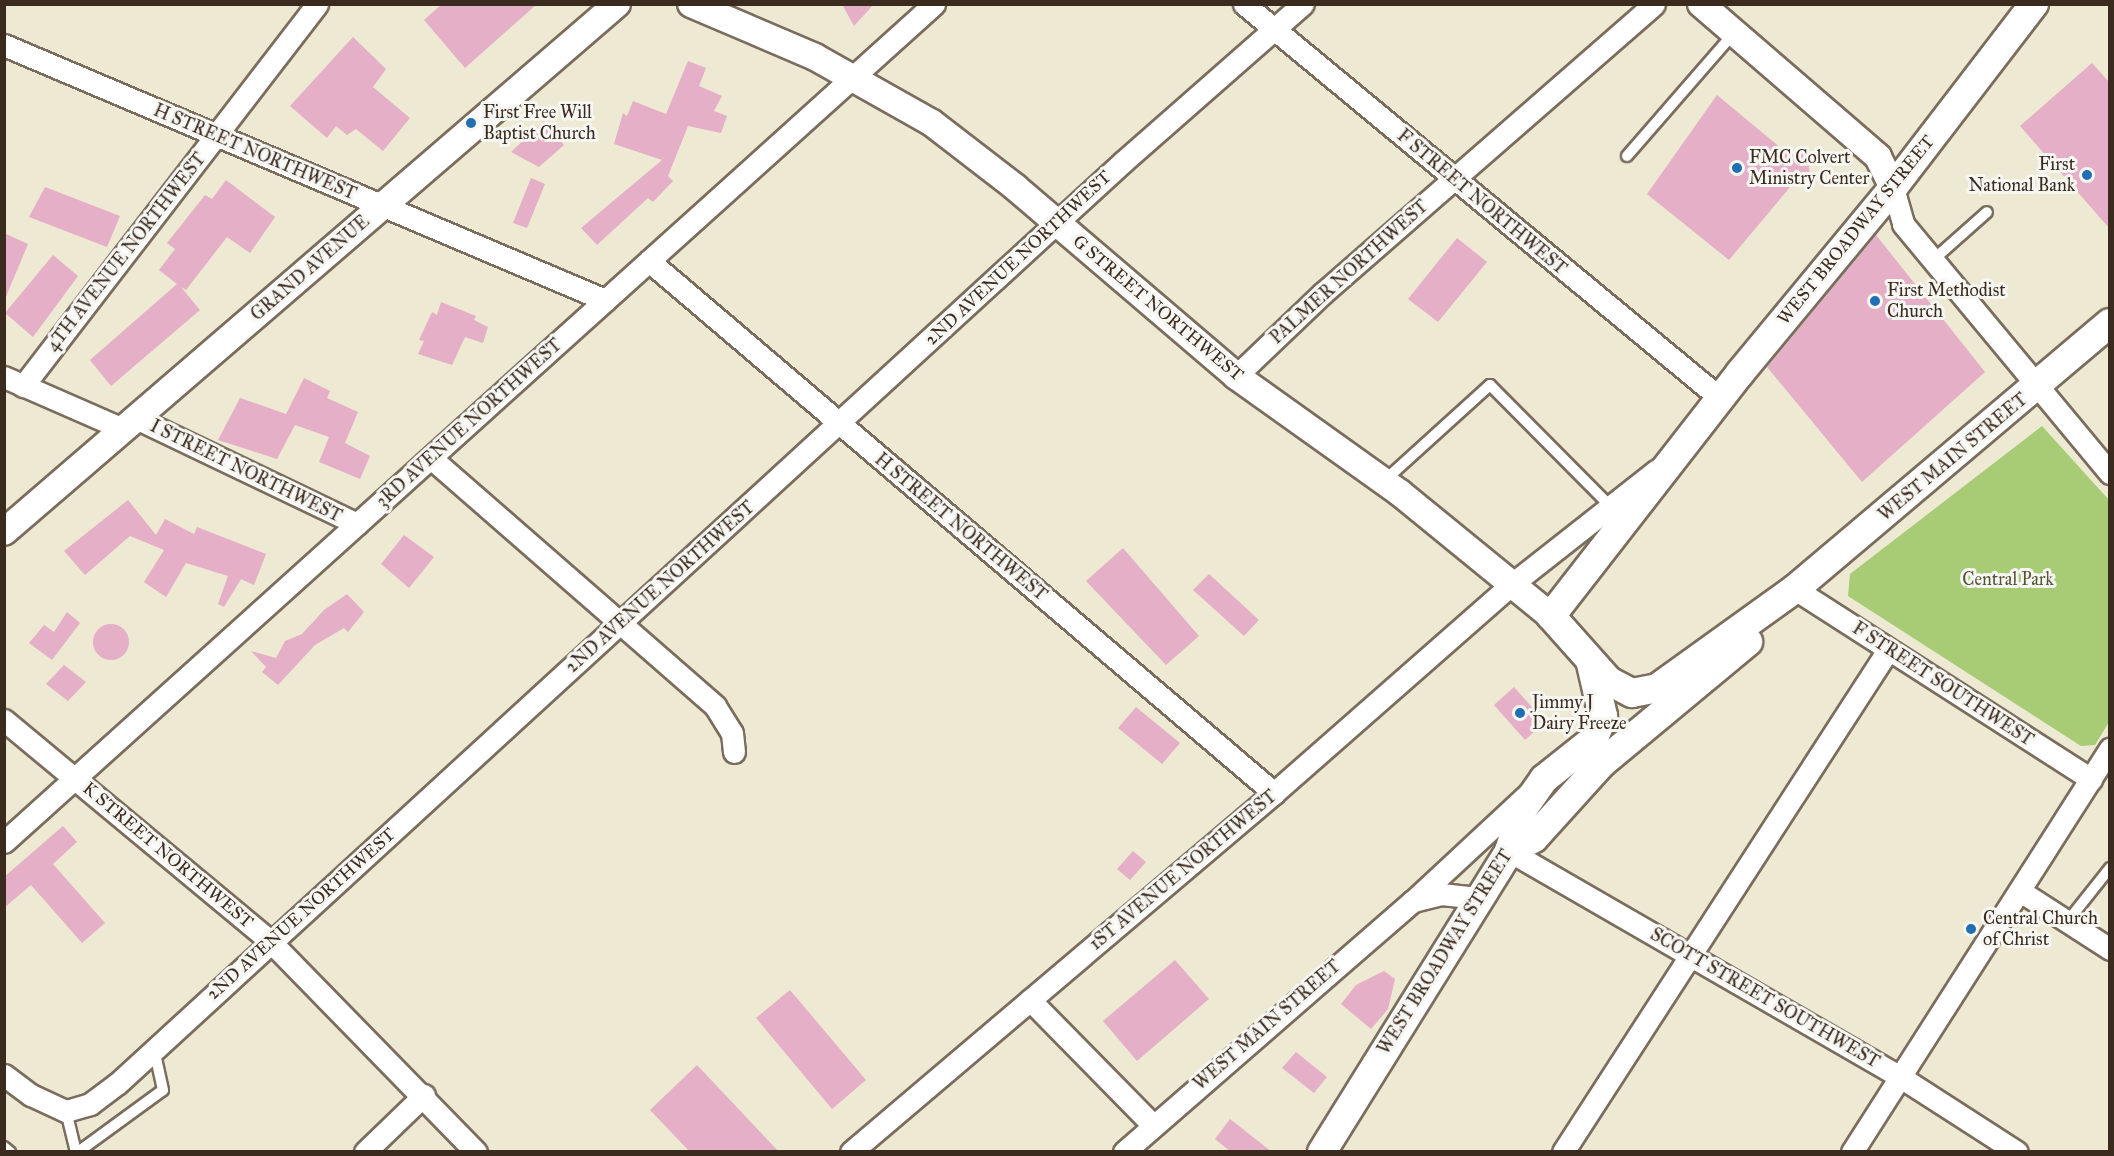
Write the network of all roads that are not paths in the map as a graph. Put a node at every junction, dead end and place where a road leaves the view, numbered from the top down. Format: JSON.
{"nodes":[{"id":1,"x":317,"y":4,"type":"edge"},
{"id":2,"x":617,"y":4,"type":"edge"},
{"id":3,"x":691,"y":4,"type":"edge"},
{"id":4,"x":934,"y":4,"type":"edge"},
{"id":5,"x":1245,"y":4,"type":"edge"},
{"id":6,"x":1303,"y":4,"type":"edge"},
{"id":7,"x":1654,"y":4,"type":"edge"},
{"id":8,"x":2034,"y":4,"type":"edge"},
{"id":9,"x":1719,"y":17,"type":"edge"},
{"id":10,"x":1274,"y":30,"type":"junction"},
{"id":11,"x":4,"y":45,"type":"edge"},
{"id":12,"x":854,"y":76,"type":"junction"},
{"id":13,"x":216,"y":136,"type":"junction"},
{"id":14,"x":1627,"y":156,"type":"dead end"},
{"id":15,"x":1454,"y":180,"type":"junction"},
{"id":16,"x":1893,"y":188,"type":"junction"},
{"id":17,"x":382,"y":207,"type":"junction"},
{"id":18,"x":1987,"y":212,"type":"dead end"},
{"id":19,"x":1057,"y":222,"type":"junction"},
{"id":20,"x":1933,"y":260,"type":"junction"},
{"id":21,"x":649,"y":261,"type":"junction"},
{"id":22,"x":605,"y":300,"type":"junction"},
{"id":23,"x":2109,"y":323,"type":"edge"},
{"id":24,"x":1236,"y":376,"type":"junction"},
{"id":25,"x":14,"y":381,"type":"edge"},
{"id":26,"x":2037,"y":387,"type":"junction"},
{"id":27,"x":1720,"y":398,"type":"junction"},
{"id":28,"x":839,"y":423,"type":"junction"},
{"id":29,"x":129,"y":424,"type":"junction"},
{"id":30,"x":1677,"y":455,"type":"junction"},
{"id":31,"x":431,"y":458,"type":"junction"},
{"id":32,"x":2109,"y":473,"type":"edge"},
{"id":33,"x":1383,"y":482,"type":"junction"},
{"id":34,"x":1609,"y":505,"type":"junction"},
{"id":35,"x":357,"y":525,"type":"junction"},
{"id":36,"x":4,"y":532,"type":"edge"},
{"id":37,"x":1512,"y":584,"type":"junction"},
{"id":38,"x":1795,"y":589,"type":"junction"},
{"id":39,"x":1551,"y":616,"type":"junction"},
{"id":40,"x":622,"y":622,"type":"junction"},
{"id":41,"x":1888,"y":650,"type":"junction"},
{"id":42,"x":1592,"y":664,"type":"junction"},
{"id":43,"x":4,"y":720,"type":"edge"},
{"id":44,"x":734,"y":752,"type":"dead end"},
{"id":45,"x":2108,"y":758,"type":"edge"},
{"id":46,"x":76,"y":777,"type":"junction"},
{"id":47,"x":1544,"y":779,"type":"junction"},
{"id":48,"x":2091,"y":779,"type":"junction"},
{"id":49,"x":1274,"y":793,"type":"junction"},
{"id":50,"x":4,"y":842,"type":"edge"},
{"id":51,"x":1509,"y":851,"type":"junction"},
{"id":52,"x":2109,"y":868,"type":"edge"},
{"id":53,"x":2020,"y":891,"type":"junction"},
{"id":54,"x":1480,"y":898,"type":"junction"},
{"id":55,"x":1413,"y":901,"type":"junction"},
{"id":56,"x":2067,"y":922,"type":"junction"},
{"id":57,"x":270,"y":941,"type":"junction"},
{"id":58,"x":2109,"y":947,"type":"edge"},
{"id":59,"x":1688,"y":953,"type":"junction"},
{"id":60,"x":1030,"y":1000,"type":"junction"},
{"id":61,"x":154,"y":1049,"type":"junction"},
{"id":62,"x":4,"y":1075,"type":"edge"},
{"id":63,"x":1899,"y":1076,"type":"junction"},
{"id":64,"x":424,"y":1095,"type":"junction"},
{"id":65,"x":66,"y":1111,"type":"junction"},
{"id":66,"x":1152,"y":1124,"type":"junction"},
{"id":67,"x":4,"y":1147,"type":"edge"},
{"id":68,"x":10,"y":1152,"type":"edge"},
{"id":69,"x":77,"y":1152,"type":"edge"},
{"id":70,"x":365,"y":1152,"type":"edge"},
{"id":71,"x":476,"y":1152,"type":"edge"},
{"id":72,"x":851,"y":1152,"type":"edge"},
{"id":73,"x":1124,"y":1152,"type":"edge"},
{"id":74,"x":1322,"y":1152,"type":"edge"},
{"id":75,"x":1563,"y":1152,"type":"edge"},
{"id":76,"x":1852,"y":1152,"type":"edge"},
{"id":77,"x":2017,"y":1152,"type":"edge"}],
"edges":[{"from":1,"to":13,"type":"street","name":"4TH AVENUE NORTHWEST"},
{"from":2,"to":17,"type":"street","name":"GRAND AVENUE"},
{"from":3,"to":12,"type":"street","name":"G STREET NORTHWEST"},
{"from":4,"to":12,"type":"street","name":"3RD AVENUE NORTHWEST"},
{"from":5,"to":10,"type":"street","name":"F STREET NORTHWEST"},
{"from":6,"to":10,"type":"street","name":"2ND AVENUE NORTHWEST"},
{"from":7,"to":15,"type":"street","name":"PALMER NORTHWEST"},
{"from":8,"to":16,"type":"main road","name":"WEST BROADWAY STREET"},
{"from":9,"to":14,"type":"lane"},
{"from":9,"to":16,"type":"street"},
{"from":10,"to":15,"type":"street","name":"F STREET NORTHWEST"},
{"from":10,"to":19,"type":"street","name":"2ND AVENUE NORTHWEST"},
{"from":11,"to":13,"type":"street","name":"H STREET NORTHWEST"},
{"from":12,"to":19,"type":"street","name":"G STREET NORTHWEST"},
{"from":12,"to":21,"type":"street","name":"3RD AVENUE NORTHWEST"},
{"from":13,"to":17,"type":"street","name":"H STREET NORTHWEST"},
{"from":13,"to":25,"type":"street","name":"4TH AVENUE NORTHWEST"},
{"from":15,"to":24,"type":"street","name":"PALMER NORTHWEST"},
{"from":15,"to":27,"type":"street","name":"F STREET NORTHWEST"},
{"from":16,"to":20,"type":"street"},
{"from":16,"to":27,"type":"main road","name":"WEST BROADWAY STREET"},
{"from":17,"to":22,"type":"street","name":"H STREET NORTHWEST"},
{"from":17,"to":29,"type":"street","name":"GRAND AVENUE"},
{"from":18,"to":20,"type":"lane"},
{"from":19,"to":24,"type":"street","name":"G STREET NORTHWEST"},
{"from":19,"to":28,"type":"street","name":"2ND AVENUE NORTHWEST"},
{"from":20,"to":26,"type":"street"},
{"from":21,"to":22,"type":"street","name":"3RD AVENUE NORTHWEST"},
{"from":21,"to":28,"type":"street","name":"H STREET NORTHWEST"},
{"from":22,"to":31,"type":"street","name":"3RD AVENUE NORTHWEST"},
{"from":23,"to":26,"type":"main road","name":"WEST MAIN STREET"},
{"from":24,"to":33,"type":"street","name":"G STREET NORTHWEST"},
{"from":25,"to":29,"type":"street","name":"I STREET NORTHWEST"},
{"from":26,"to":32,"type":"street"},
{"from":26,"to":38,"type":"main road","name":"WEST MAIN STREET"},
{"from":27,"to":30,"type":"main road","name":"WEST BROADWAY STREET"},
{"from":28,"to":40,"type":"street","name":"2ND AVENUE NORTHWEST"},
{"from":28,"to":49,"type":"street","name":"H STREET NORTHWEST"},
{"from":29,"to":35,"type":"street","name":"I STREET NORTHWEST"},
{"from":29,"to":36,"type":"street","name":"GRAND AVENUE"},
{"from":30,"to":34,"type":"street","name":"WEST BROADWAY STREET"},
{"from":30,"to":39,"type":"main road","name":"WEST BROADWAY STREET"},
{"from":31,"to":35,"type":"street","name":"3RD AVENUE NORTHWEST"},
{"from":31,"to":40,"type":"street"},
{"from":33,"to":34,"type":"lane"},
{"from":33,"to":37,"type":"street","name":"G STREET NORTHWEST"},
{"from":34,"to":37,"type":"street","name":"WEST BROADWAY STREET"},
{"from":35,"to":46,"type":"street","name":"3RD AVENUE NORTHWEST"},
{"from":37,"to":39,"type":"street","name":"G STREET NORTHWEST"},
{"from":37,"to":49,"type":"street","name":"1ST AVENUE NORTHWEST"},
{"from":38,"to":41,"type":"street","name":"F STREET SOUTHWEST"},
{"from":38,"to":42,"type":"main road","name":"WEST MAIN STREET"},
{"from":38,"to":51,"type":"main road","name":"WEST MAIN STREET"},
{"from":39,"to":42,"type":"main road","name":"G STREET NORTHWEST"},
{"from":40,"to":44,"type":"street"},
{"from":40,"to":57,"type":"street","name":"2ND AVENUE NORTHWEST"},
{"from":41,"to":48,"type":"street","name":"F STREET SOUTHWEST"},
{"from":41,"to":59,"type":"street"},
{"from":42,"to":47,"type":"main road","name":"WEST BROADWAY STREET"},
{"from":43,"to":46,"type":"street","name":"K STREET NORTHWEST"},
{"from":45,"to":48,"type":"street"},
{"from":46,"to":50,"type":"street","name":"3RD AVENUE NORTHWEST"},
{"from":46,"to":57,"type":"street","name":"K STREET NORTHWEST"},
{"from":47,"to":51,"type":"main road","name":"WEST BROADWAY STREET"},
{"from":47,"to":55,"type":"street","name":"WEST MAIN STREET"},
{"from":48,"to":53,"type":"street"},
{"from":49,"to":60,"type":"street","name":"1ST AVENUE NORTHWEST"},
{"from":51,"to":54,"type":"main road","name":"WEST BROADWAY STREET"},
{"from":51,"to":59,"type":"street","name":"SCOTT STREET SOUTHWEST"},
{"from":52,"to":56,"type":"lane"},
{"from":53,"to":56,"type":"street"},
{"from":53,"to":63,"type":"street"},
{"from":54,"to":55,"type":"street","name":"WEST MAIN STREET"},
{"from":54,"to":74,"type":"main road","name":"WEST BROADWAY STREET"},
{"from":55,"to":66,"type":"street","name":"WEST MAIN STREET"},
{"from":56,"to":58,"type":"street"},
{"from":57,"to":61,"type":"street","name":"2ND AVENUE NORTHWEST"},
{"from":57,"to":64,"type":"street","name":"K STREET NORTHWEST"},
{"from":59,"to":63,"type":"street","name":"SCOTT STREET SOUTHWEST"},
{"from":59,"to":75,"type":"street"},
{"from":60,"to":66,"type":"street"},
{"from":60,"to":72,"type":"street","name":"1ST AVENUE NORTHWEST"},
{"from":61,"to":65,"type":"street","name":"2ND AVENUE NORTHWEST"},
{"from":61,"to":69,"type":"lane"},
{"from":62,"to":65,"type":"street"},
{"from":63,"to":76,"type":"street"},
{"from":63,"to":77,"type":"street","name":"SCOTT STREET SOUTHWEST"},
{"from":64,"to":70,"type":"street"},
{"from":64,"to":71,"type":"street","name":"K STREET NORTHWEST"},
{"from":65,"to":69,"type":"lane"},
{"from":66,"to":73,"type":"street","name":"WEST MAIN STREET"},
{"from":67,"to":68,"type":"lane"}]}
